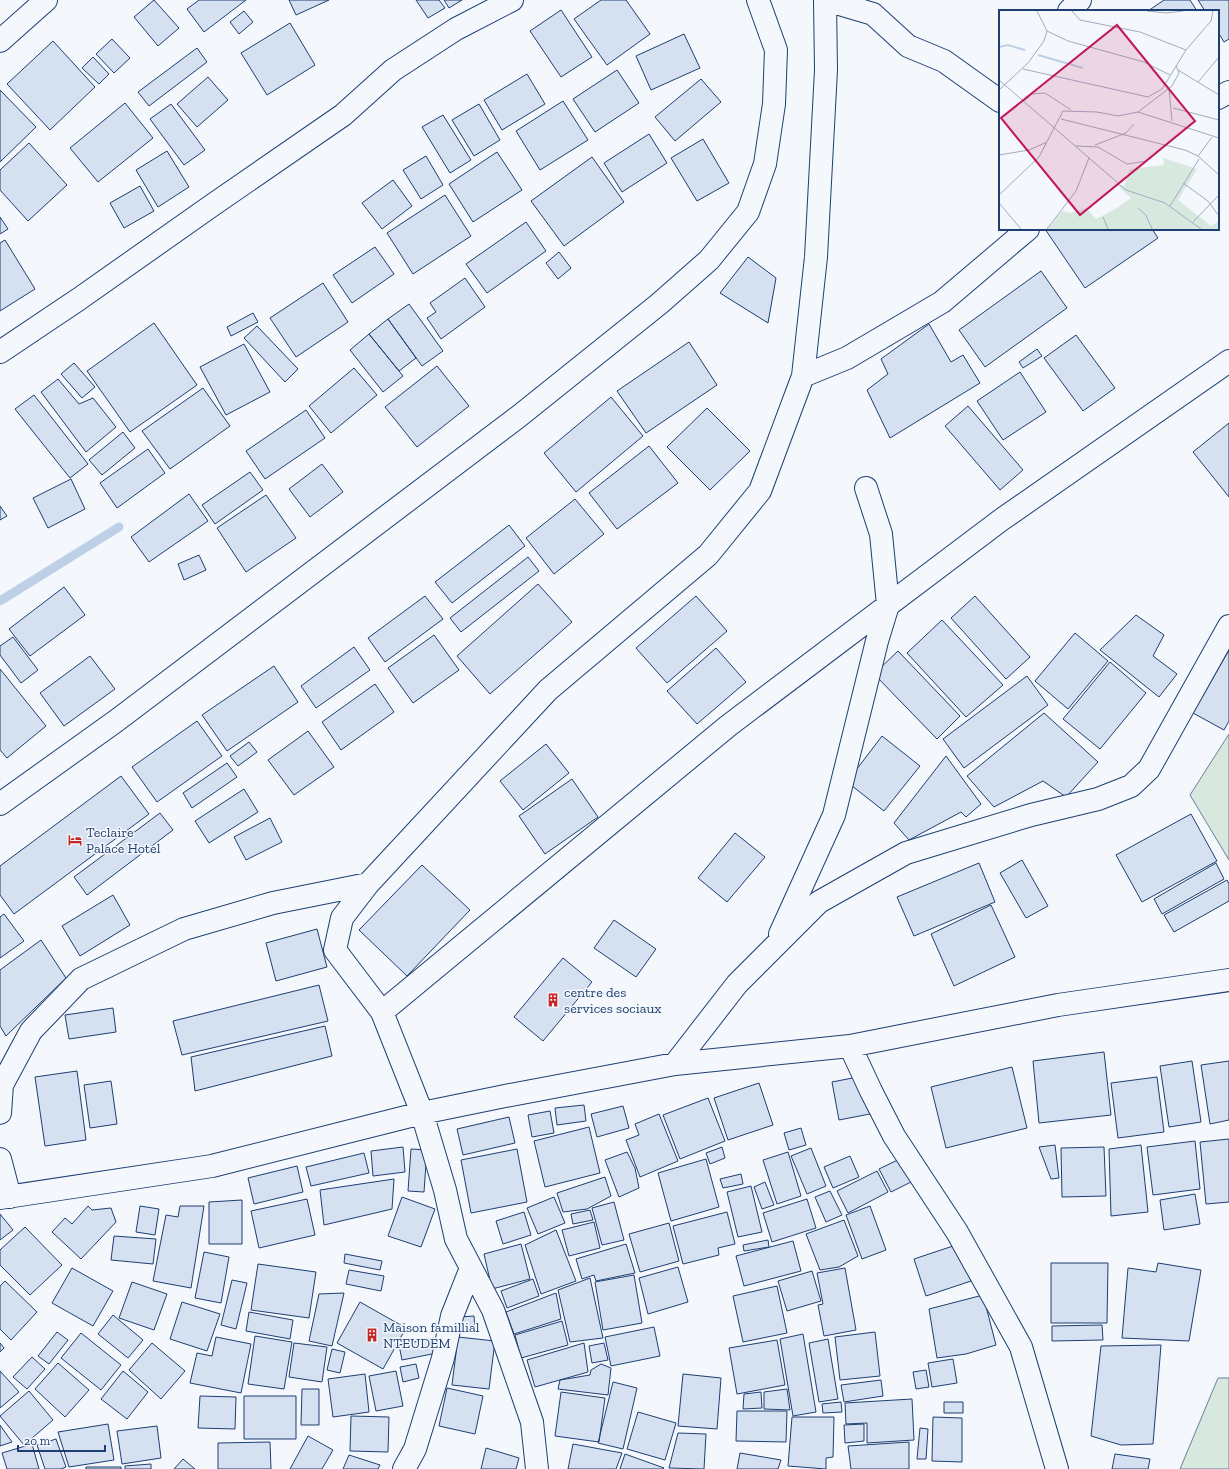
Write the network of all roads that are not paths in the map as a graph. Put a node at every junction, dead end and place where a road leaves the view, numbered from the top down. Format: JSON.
{"nodes":[{"id":1,"x":46,"y":0,"type":"edge"},
{"id":2,"x":512,"y":0,"type":"edge"},
{"id":3,"x":758,"y":0,"type":"edge"},
{"id":4,"x":825,"y":0,"type":"edge"},
{"id":5,"x":1080,"y":0,"type":"edge"},
{"id":6,"x":1071,"y":10,"type":"edge"},
{"id":7,"x":0,"y":41,"type":"edge"},
{"id":8,"x":996,"y":91,"type":"edge"},
{"id":9,"x":1229,"y":92,"type":"edge"},
{"id":10,"x":1219,"y":97,"type":"edge"},
{"id":11,"x":1027,"y":230,"type":"edge"},
{"id":12,"x":0,"y":352,"type":"edge"},
{"id":13,"x":1229,"y":360,"type":"edge"},
{"id":14,"x":803,"y":376,"type":"junction"},
{"id":15,"x":866,"y":488,"type":"dead end"},
{"id":16,"x":888,"y":605,"type":"junction"},
{"id":17,"x":1229,"y":626,"type":"edge"},
{"id":18,"x":0,"y":804,"type":"edge"},
{"id":19,"x":368,"y":884,"type":"junction"},
{"id":20,"x":775,"y":946,"type":"junction"},
{"id":21,"x":1229,"y":980,"type":"edge"},
{"id":22,"x":382,"y":1012,"type":"junction"},
{"id":23,"x":850,"y":1046,"type":"junction"},
{"id":24,"x":675,"y":1064,"type":"junction"},
{"id":25,"x":0,"y":1113,"type":"edge"},
{"id":26,"x":422,"y":1113,"type":"junction"},
{"id":27,"x":0,"y":1159,"type":"edge"},
{"id":28,"x":5,"y":1197,"type":"edge"},
{"id":29,"x":471,"y":1268,"type":"junction"},
{"id":30,"x":404,"y":1469,"type":"edge"},
{"id":31,"x":537,"y":1469,"type":"edge"},
{"id":32,"x":1057,"y":1469,"type":"edge"}],
"edges":[{"from":1,"to":7,"type":"street"},
{"from":2,"to":12,"type":"street"},
{"from":3,"to":18,"type":"street"},
{"from":4,"to":8,"type":"street"},
{"from":4,"to":14,"type":"street"},
{"from":5,"to":6,"type":"street"},
{"from":9,"to":10,"type":"street"},
{"from":11,"to":14,"type":"street"},
{"from":13,"to":16,"type":"street"},
{"from":14,"to":19,"type":"street"},
{"from":15,"to":16,"type":"street"},
{"from":16,"to":20,"type":"street"},
{"from":16,"to":22,"type":"street"},
{"from":17,"to":20,"type":"street"},
{"from":19,"to":22,"type":"street"},
{"from":19,"to":25,"type":"street"},
{"from":20,"to":24,"type":"street"},
{"from":21,"to":23,"type":"street"},
{"from":22,"to":26,"type":"street"},
{"from":23,"to":24,"type":"street"},
{"from":23,"to":32,"type":"street"},
{"from":24,"to":26,"type":"street"},
{"from":26,"to":28,"type":"street"},
{"from":26,"to":29,"type":"street"},
{"from":27,"to":28,"type":"street"},
{"from":29,"to":30,"type":"street"},
{"from":29,"to":31,"type":"street"}]}
